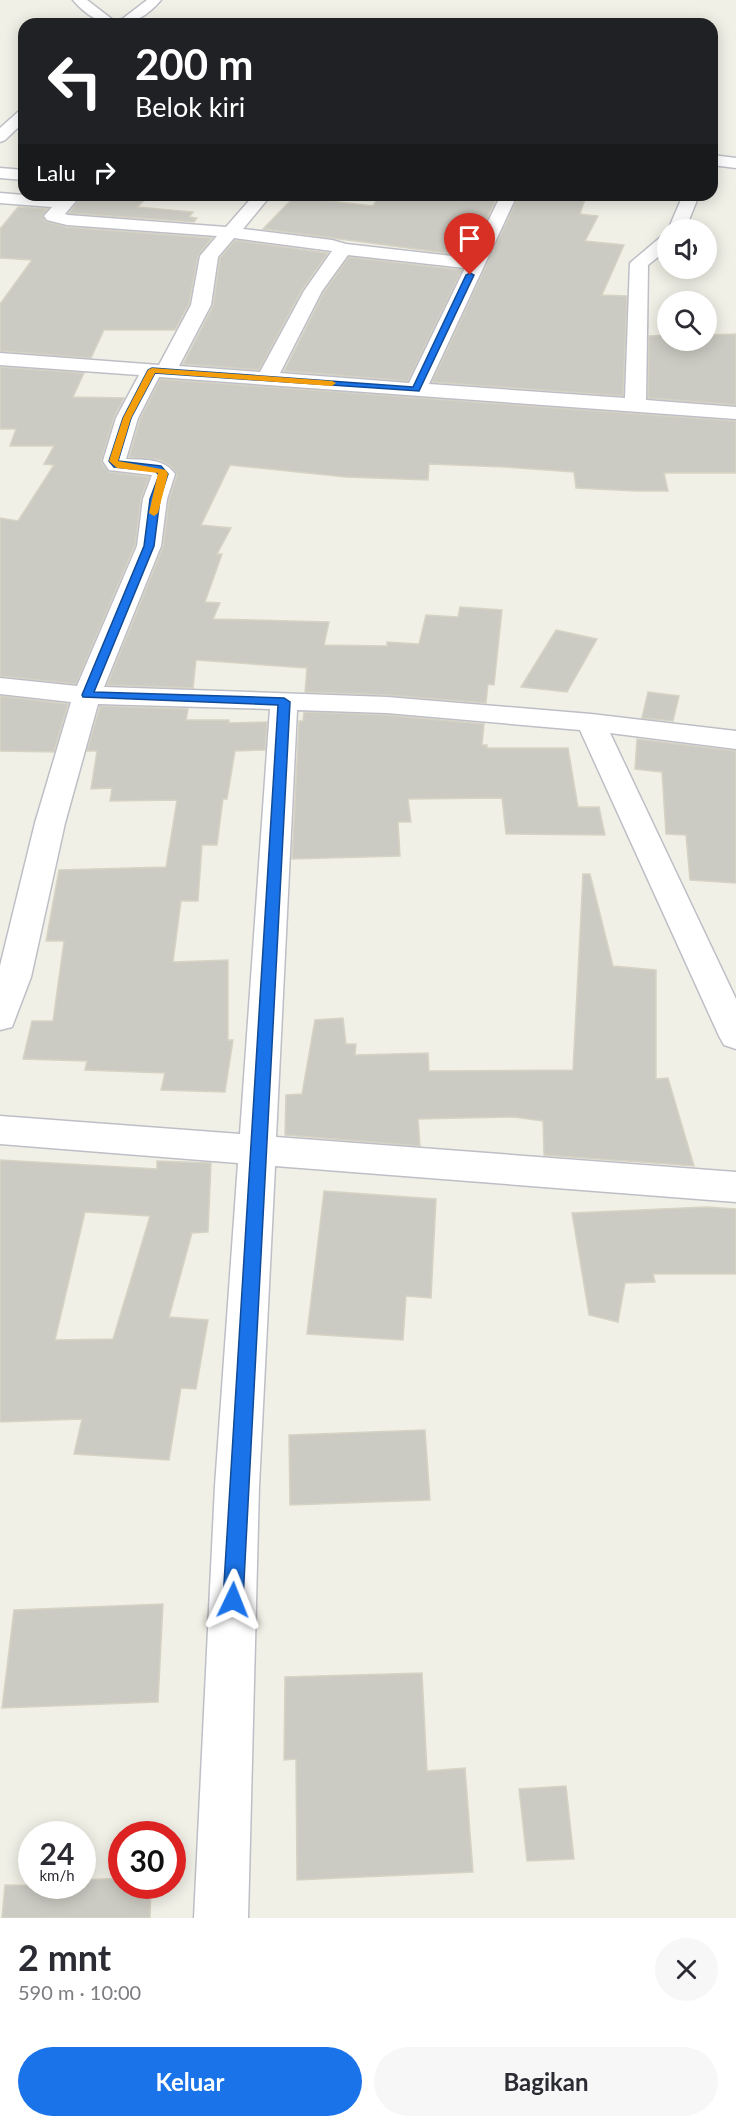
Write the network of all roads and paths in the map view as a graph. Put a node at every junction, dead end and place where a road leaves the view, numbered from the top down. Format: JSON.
{"nodes":[{"id":1,"x":79,"y":0,"type":"edge"},
{"id":2,"x":155,"y":0,"type":"edge"},
{"id":3,"x":103,"y":18,"type":"edge"},
{"id":4,"x":131,"y":18,"type":"edge"},
{"id":5,"x":18,"y":120,"type":"edge"},
{"id":6,"x":0,"y":136,"type":"edge"},
{"id":7,"x":718,"y":161,"type":"edge"},
{"id":8,"x":736,"y":163,"type":"edge"},
{"id":9,"x":0,"y":173,"type":"edge"},
{"id":10,"x":18,"y":174,"type":"edge"},
{"id":11,"x":0,"y":198,"type":"edge"},
{"id":12,"x":18,"y":198,"type":"edge"},
{"id":13,"x":66,"y":201,"type":"edge"},
{"id":14,"x":257,"y":201,"type":"edge"},
{"id":15,"x":506,"y":201,"type":"edge"},
{"id":16,"x":688,"y":201,"type":"edge"},
{"id":17,"x":681,"y":219,"type":"edge"},
{"id":18,"x":228,"y":232,"type":"junction"},
{"id":19,"x":343,"y":249,"type":"junction"},
{"id":20,"x":657,"y":249,"type":"edge"},
{"id":21,"x":477,"y":264,"type":"junction"},
{"id":22,"x":0,"y":359,"type":"edge"},
{"id":23,"x":159,"y":370,"type":"junction"},
{"id":24,"x":267,"y":378,"type":"junction"},
{"id":25,"x":416,"y":389,"type":"junction"},
{"id":26,"x":635,"y":407,"type":"junction"},
{"id":27,"x":736,"y":413,"type":"edge"},
{"id":28,"x":0,"y":686,"type":"edge"},
{"id":29,"x":87,"y":695,"type":"junction"},
{"id":30,"x":284,"y":702,"type":"junction"},
{"id":31,"x":591,"y":722,"type":"junction"},
{"id":32,"x":736,"y":740,"type":"edge"},
{"id":33,"x":0,"y":1018,"type":"edge"},
{"id":34,"x":736,"y":1036,"type":"edge"},
{"id":35,"x":0,"y":1130,"type":"edge"},
{"id":36,"x":259,"y":1148,"type":"junction"},
{"id":37,"x":736,"y":1187,"type":"edge"},
{"id":38,"x":221,"y":1918,"type":"edge"}],
"edges":[{"from":1,"to":3,"type":"street"},
{"from":2,"to":4,"type":"street"},
{"from":5,"to":6,"type":"street"},
{"from":7,"to":8,"type":"street"},
{"from":9,"to":10,"type":"street"},
{"from":11,"to":12,"type":"street"},
{"from":13,"to":18,"type":"street"},
{"from":14,"to":18,"type":"street"},
{"from":15,"to":21,"type":"street"},
{"from":16,"to":17,"type":"street"},
{"from":18,"to":19,"type":"street"},
{"from":18,"to":23,"type":"street"},
{"from":19,"to":21,"type":"street"},
{"from":19,"to":24,"type":"street"},
{"from":20,"to":26,"type":"street"},
{"from":21,"to":25,"type":"street"},
{"from":22,"to":23,"type":"street"},
{"from":23,"to":24,"type":"street"},
{"from":23,"to":29,"type":"street"},
{"from":24,"to":25,"type":"street"},
{"from":25,"to":26,"type":"street"},
{"from":26,"to":27,"type":"street"},
{"from":28,"to":29,"type":"street"},
{"from":29,"to":30,"type":"street"},
{"from":29,"to":33,"type":"street"},
{"from":30,"to":31,"type":"street"},
{"from":30,"to":36,"type":"street"},
{"from":31,"to":32,"type":"street"},
{"from":31,"to":34,"type":"street"},
{"from":35,"to":36,"type":"street"},
{"from":36,"to":37,"type":"street"},
{"from":36,"to":38,"type":"street"}]}
